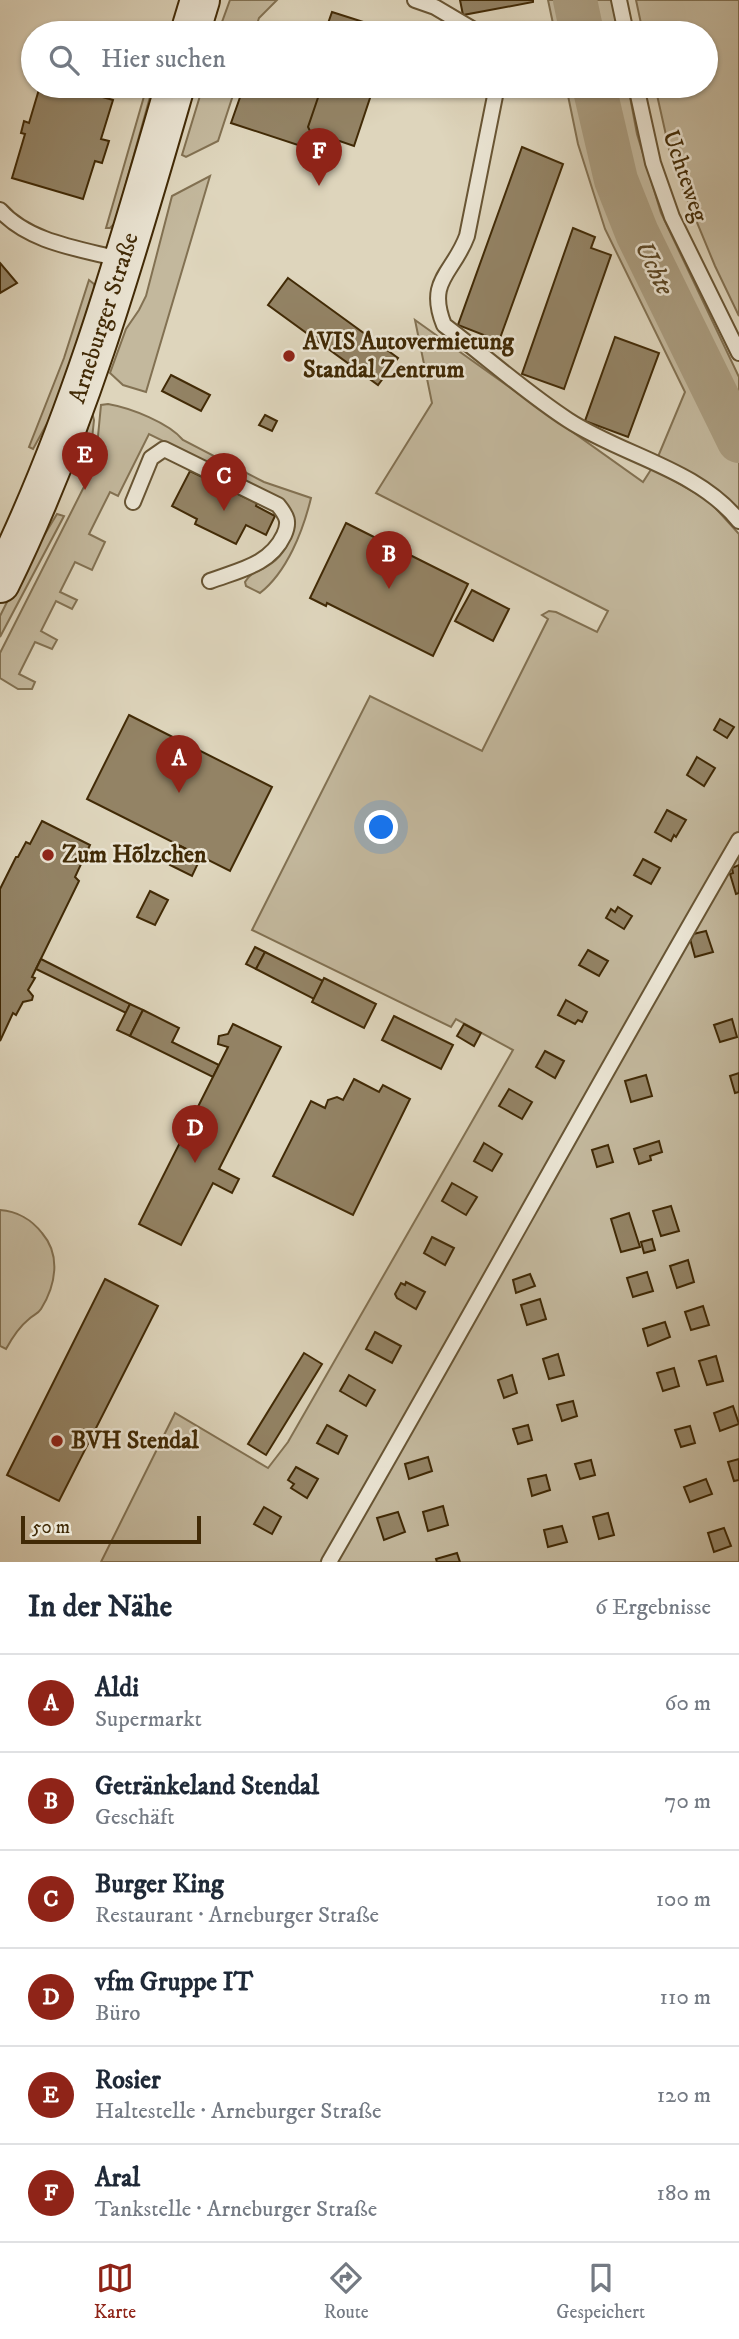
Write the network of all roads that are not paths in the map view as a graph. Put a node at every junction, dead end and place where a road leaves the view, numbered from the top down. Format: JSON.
{"nodes":[{"id":1,"x":200,"y":0,"type":"edge"},
{"id":2,"x":415,"y":0,"type":"edge"},
{"id":3,"x":619,"y":0,"type":"edge"},
{"id":4,"x":194,"y":21,"type":"edge"},
{"id":5,"x":459,"y":21,"type":"edge"},
{"id":6,"x":623,"y":21,"type":"edge"},
{"id":7,"x":172,"y":98,"type":"edge"},
{"id":8,"x":495,"y":98,"type":"edge"},
{"id":9,"x":639,"y":98,"type":"edge"},
{"id":10,"x":0,"y":210,"type":"edge"},
{"id":11,"x":124,"y":261,"type":"junction"},
{"id":12,"x":739,"y":353,"type":"edge"},
{"id":13,"x":133,"y":502,"type":"dead end"},
{"id":14,"x":739,"y":521,"type":"edge"},
{"id":15,"x":210,"y":581,"type":"dead end"},
{"id":16,"x":0,"y":583,"type":"edge"},
{"id":17,"x":739,"y":840,"type":"edge"},
{"id":18,"x":329,"y":1562,"type":"edge"}],
"edges":[{"from":1,"to":4,"type":"main road"},
{"from":2,"to":5,"type":"lane"},
{"from":3,"to":6,"type":"lane"},
{"from":7,"to":11,"type":"main road","name":"Arneburger Straße"},
{"from":8,"to":14,"type":"lane"},
{"from":9,"to":12,"type":"lane","name":"Uchteweg"},
{"from":10,"to":11,"type":"lane"},
{"from":11,"to":16,"type":"main road","name":"Arneburger Straße"},
{"from":13,"to":15,"type":"lane"},
{"from":17,"to":18,"type":"lane"}]}
